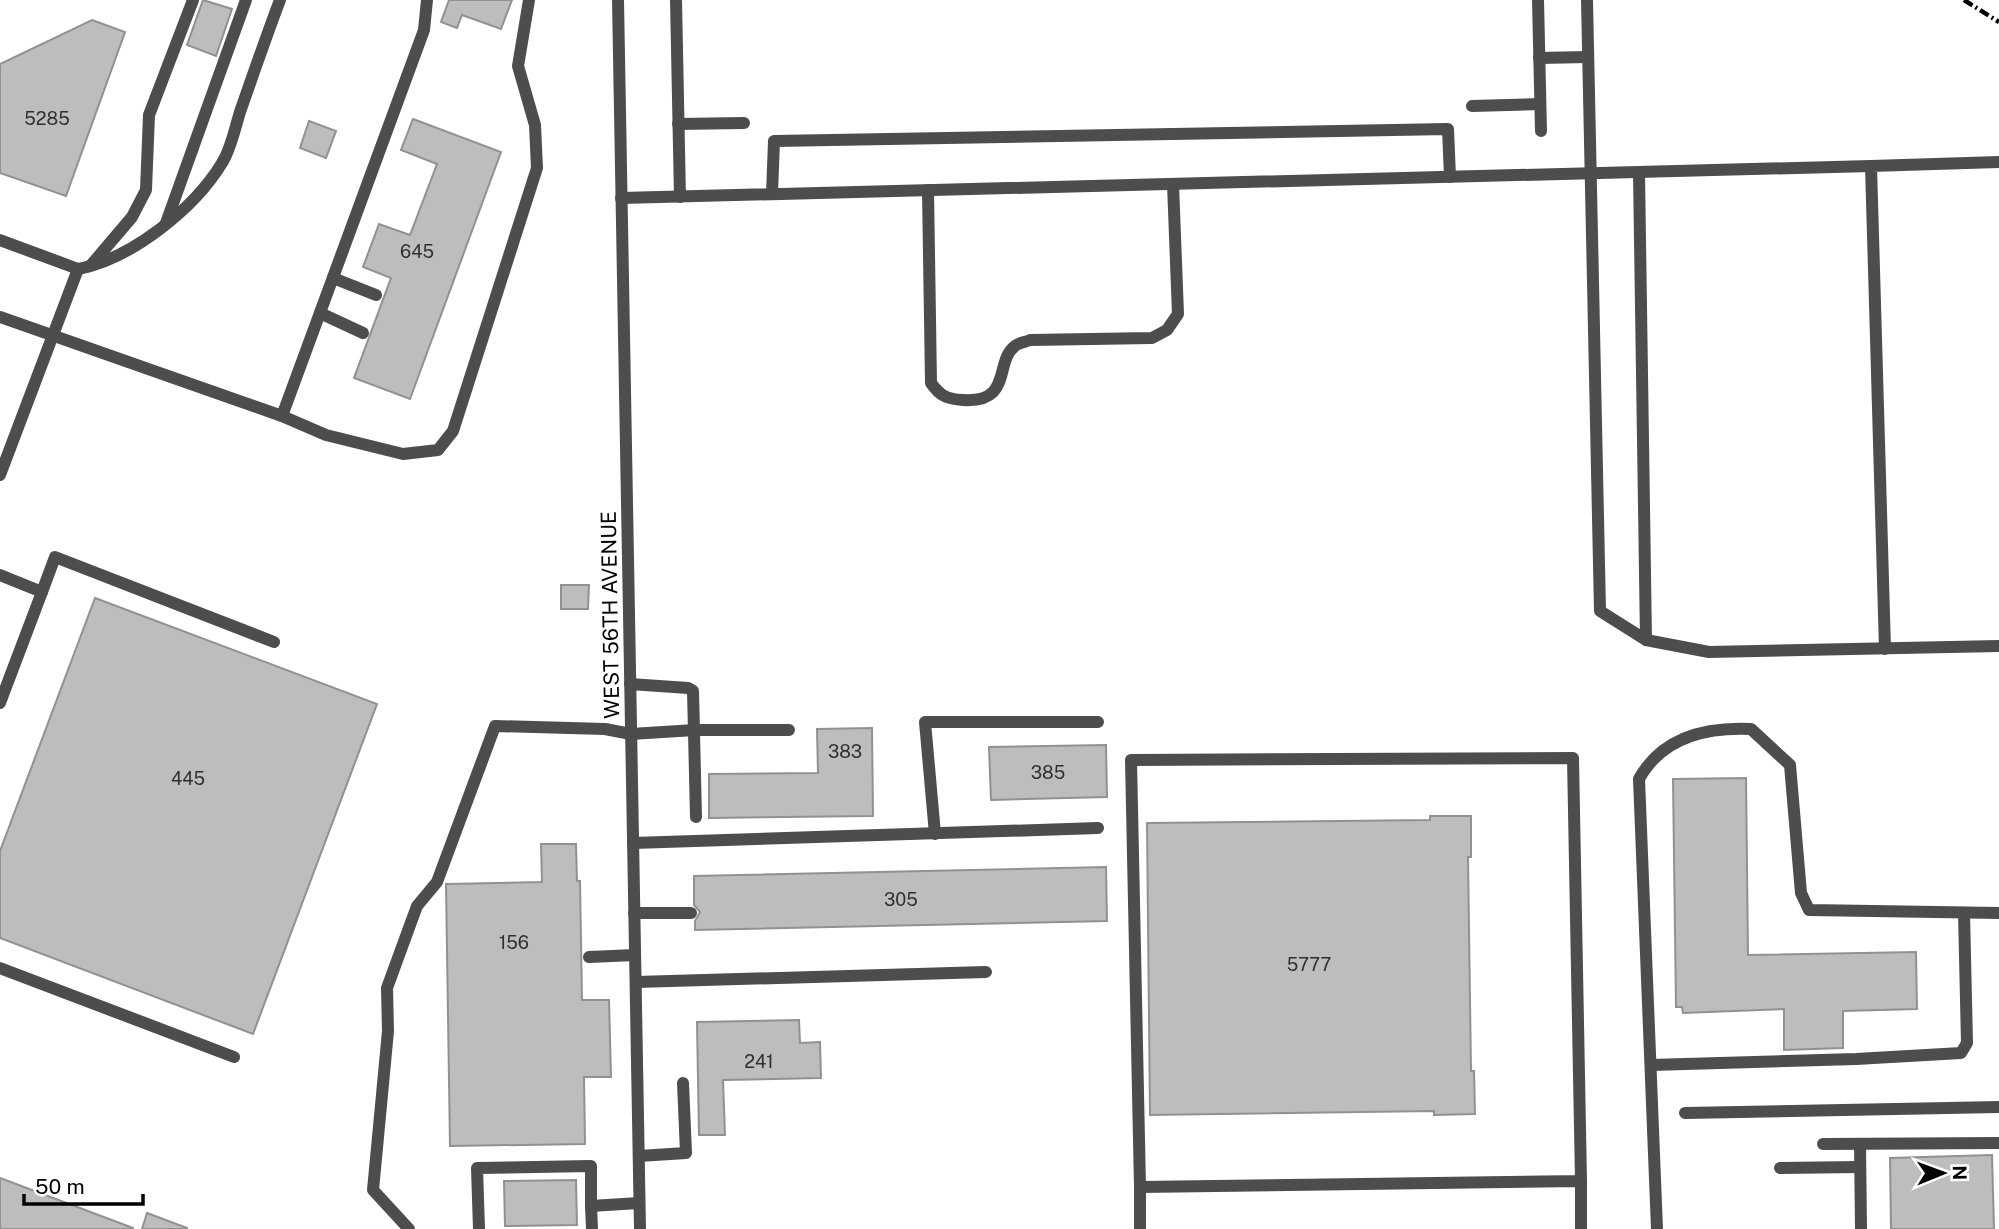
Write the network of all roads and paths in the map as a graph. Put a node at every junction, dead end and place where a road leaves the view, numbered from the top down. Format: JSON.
{"nodes":[{"id":1,"x":193,"y":0,"type":"edge"},
{"id":2,"x":246,"y":0,"type":"edge"},
{"id":3,"x":280,"y":0,"type":"edge"},
{"id":4,"x":427,"y":0,"type":"edge"},
{"id":5,"x":530,"y":0,"type":"edge"},
{"id":6,"x":618,"y":0,"type":"edge"},
{"id":7,"x":676,"y":0,"type":"edge"},
{"id":8,"x":1538,"y":0,"type":"edge"},
{"id":9,"x":1587,"y":0,"type":"edge"},
{"id":10,"x":1588,"y":57,"type":"junction"},
{"id":11,"x":1539,"y":58,"type":"junction"},
{"id":12,"x":1540,"y":104,"type":"junction"},
{"id":13,"x":1472,"y":106,"type":"dead end"},
{"id":14,"x":744,"y":123,"type":"dead end"},
{"id":15,"x":678,"y":124,"type":"junction"},
{"id":16,"x":1541,"y":131,"type":"dead end"},
{"id":17,"x":1999,"y":162,"type":"edge"},
{"id":18,"x":1871,"y":166,"type":"junction"},
{"id":19,"x":1639,"y":173,"type":"junction"},
{"id":20,"x":1591,"y":174,"type":"junction"},
{"id":21,"x":1450,"y":177,"type":"junction"},
{"id":22,"x":1173,"y":184,"type":"junction"},
{"id":23,"x":928,"y":190,"type":"junction"},
{"id":24,"x":772,"y":194,"type":"junction"},
{"id":25,"x":680,"y":197,"type":"junction"},
{"id":26,"x":621,"y":198,"type":"junction"},
{"id":27,"x":166,"y":223,"type":"junction"},
{"id":28,"x":0,"y":240,"type":"edge"},
{"id":29,"x":84,"y":268,"type":"junction"},
{"id":30,"x":333,"y":278,"type":"junction"},
{"id":31,"x":376,"y":295,"type":"dead end"},
{"id":32,"x":320,"y":313,"type":"junction"},
{"id":33,"x":0,"y":317,"type":"edge"},
{"id":34,"x":363,"y":333,"type":"dead end"},
{"id":35,"x":53,"y":336,"type":"junction"},
{"id":36,"x":282,"y":416,"type":"junction"},
{"id":37,"x":0,"y":475,"type":"edge"},
{"id":38,"x":0,"y":575,"type":"edge"},
{"id":39,"x":42,"y":592,"type":"junction"},
{"id":40,"x":1646,"y":640,"type":"junction"},
{"id":41,"x":274,"y":642,"type":"dead end"},
{"id":42,"x":1999,"y":646,"type":"edge"},
{"id":43,"x":1885,"y":649,"type":"junction"},
{"id":44,"x":630,"y":684,"type":"junction"},
{"id":45,"x":0,"y":703,"type":"edge"},
{"id":46,"x":1098,"y":722,"type":"dead end"},
{"id":47,"x":695,"y":730,"type":"junction"},
{"id":48,"x":789,"y":730,"type":"dead end"},
{"id":49,"x":631,"y":734,"type":"junction"},
{"id":50,"x":696,"y":817,"type":"dead end"},
{"id":51,"x":1098,"y":828,"type":"dead end"},
{"id":52,"x":935,"y":834,"type":"junction"},
{"id":53,"x":633,"y":843,"type":"junction"},
{"id":54,"x":1999,"y":912,"type":"edge"},
{"id":55,"x":634,"y":913,"type":"junction"},
{"id":56,"x":691,"y":913,"type":"dead end"},
{"id":57,"x":1964,"y":913,"type":"junction"},
{"id":58,"x":635,"y":955,"type":"junction"},
{"id":59,"x":589,"y":957,"type":"dead end"},
{"id":60,"x":0,"y":968,"type":"edge"},
{"id":61,"x":986,"y":972,"type":"dead end"},
{"id":62,"x":636,"y":982,"type":"junction"},
{"id":63,"x":234,"y":1057,"type":"dead end"},
{"id":64,"x":1651,"y":1065,"type":"junction"},
{"id":65,"x":682,"y":1083,"type":"dead end"},
{"id":66,"x":1999,"y":1107,"type":"edge"},
{"id":67,"x":1685,"y":1112,"type":"dead end"},
{"id":68,"x":1999,"y":1143,"type":"edge"},
{"id":69,"x":1823,"y":1144,"type":"dead end"},
{"id":70,"x":1860,"y":1144,"type":"junction"},
{"id":71,"x":639,"y":1156,"type":"junction"},
{"id":72,"x":1860,"y":1167,"type":"junction"},
{"id":73,"x":1780,"y":1168,"type":"dead end"},
{"id":74,"x":1581,"y":1181,"type":"junction"},
{"id":75,"x":1140,"y":1187,"type":"junction"},
{"id":76,"x":639,"y":1203,"type":"junction"},
{"id":77,"x":591,"y":1206,"type":"junction"},
{"id":78,"x":409,"y":1229,"type":"edge"},
{"id":79,"x":479,"y":1229,"type":"edge"},
{"id":80,"x":592,"y":1229,"type":"edge"},
{"id":81,"x":640,"y":1229,"type":"edge"},
{"id":82,"x":1140,"y":1229,"type":"edge"},
{"id":83,"x":1581,"y":1229,"type":"edge"},
{"id":84,"x":1657,"y":1229,"type":"edge"},
{"id":85,"x":1861,"y":1229,"type":"edge"}],
"edges":[{"from":1,"to":29,"type":"street"},
{"from":2,"to":27,"type":"street"},
{"from":3,"to":27,"type":"street"},
{"from":4,"to":30,"type":"street"},
{"from":5,"to":36,"type":"street"},
{"from":6,"to":26,"type":"street","name":"WEST 56TH AVENUE"},
{"from":7,"to":15,"type":"street"},
{"from":8,"to":11,"type":"street"},
{"from":9,"to":10,"type":"street"},
{"from":10,"to":11,"type":"street"},
{"from":10,"to":20,"type":"street"},
{"from":11,"to":12,"type":"street"},
{"from":12,"to":13,"type":"street"},
{"from":12,"to":16,"type":"street"},
{"from":14,"to":15,"type":"street"},
{"from":15,"to":25,"type":"street"},
{"from":17,"to":18,"type":"street"},
{"from":18,"to":19,"type":"street"},
{"from":18,"to":43,"type":"street"},
{"from":19,"to":20,"type":"street"},
{"from":19,"to":40,"type":"street"},
{"from":20,"to":21,"type":"street"},
{"from":20,"to":40,"type":"street"},
{"from":21,"to":22,"type":"street"},
{"from":21,"to":24,"type":"street"},
{"from":22,"to":23,"type":"street"},
{"from":22,"to":23,"type":"street"},
{"from":23,"to":24,"type":"street"},
{"from":24,"to":25,"type":"street"},
{"from":25,"to":26,"type":"street"},
{"from":26,"to":44,"type":"street","name":"WEST 56TH AVENUE"},
{"from":27,"to":29,"type":"street"},
{"from":28,"to":29,"type":"street"},
{"from":29,"to":35,"type":"street"},
{"from":30,"to":31,"type":"street"},
{"from":30,"to":32,"type":"street"},
{"from":32,"to":34,"type":"street"},
{"from":32,"to":36,"type":"street"},
{"from":33,"to":35,"type":"street"},
{"from":35,"to":36,"type":"street"},
{"from":35,"to":37,"type":"street"},
{"from":38,"to":39,"type":"street"},
{"from":39,"to":41,"type":"street"},
{"from":39,"to":45,"type":"street"},
{"from":40,"to":43,"type":"street"},
{"from":42,"to":43,"type":"street"},
{"from":44,"to":47,"type":"street"},
{"from":44,"to":49,"type":"street","name":"WEST 56TH AVENUE"},
{"from":46,"to":52,"type":"street"},
{"from":47,"to":48,"type":"street"},
{"from":47,"to":49,"type":"street"},
{"from":47,"to":50,"type":"street"},
{"from":49,"to":53,"type":"street","name":"WEST 56TH AVENUE"},
{"from":49,"to":78,"type":"street"},
{"from":51,"to":52,"type":"street"},
{"from":52,"to":53,"type":"street"},
{"from":53,"to":55,"type":"street","name":"WEST 56TH AVENUE"},
{"from":54,"to":57,"type":"street"},
{"from":55,"to":56,"type":"street"},
{"from":55,"to":58,"type":"street","name":"WEST 56TH AVENUE"},
{"from":57,"to":64,"type":"street"},
{"from":57,"to":64,"type":"street"},
{"from":58,"to":59,"type":"street"},
{"from":58,"to":62,"type":"street","name":"WEST 56TH AVENUE"},
{"from":60,"to":63,"type":"street"},
{"from":61,"to":62,"type":"street"},
{"from":62,"to":71,"type":"street","name":"WEST 56TH AVENUE"},
{"from":64,"to":84,"type":"street"},
{"from":65,"to":71,"type":"street"},
{"from":66,"to":67,"type":"street"},
{"from":68,"to":70,"type":"street"},
{"from":69,"to":70,"type":"street"},
{"from":70,"to":72,"type":"street"},
{"from":71,"to":76,"type":"street","name":"WEST 56TH AVENUE"},
{"from":72,"to":73,"type":"street"},
{"from":72,"to":85,"type":"street"},
{"from":74,"to":75,"type":"street"},
{"from":74,"to":75,"type":"street"},
{"from":74,"to":83,"type":"street"},
{"from":75,"to":82,"type":"street"},
{"from":76,"to":77,"type":"street"},
{"from":76,"to":81,"type":"street","name":"WEST 56TH AVENUE"},
{"from":77,"to":79,"type":"street"},
{"from":77,"to":80,"type":"street"}]}
